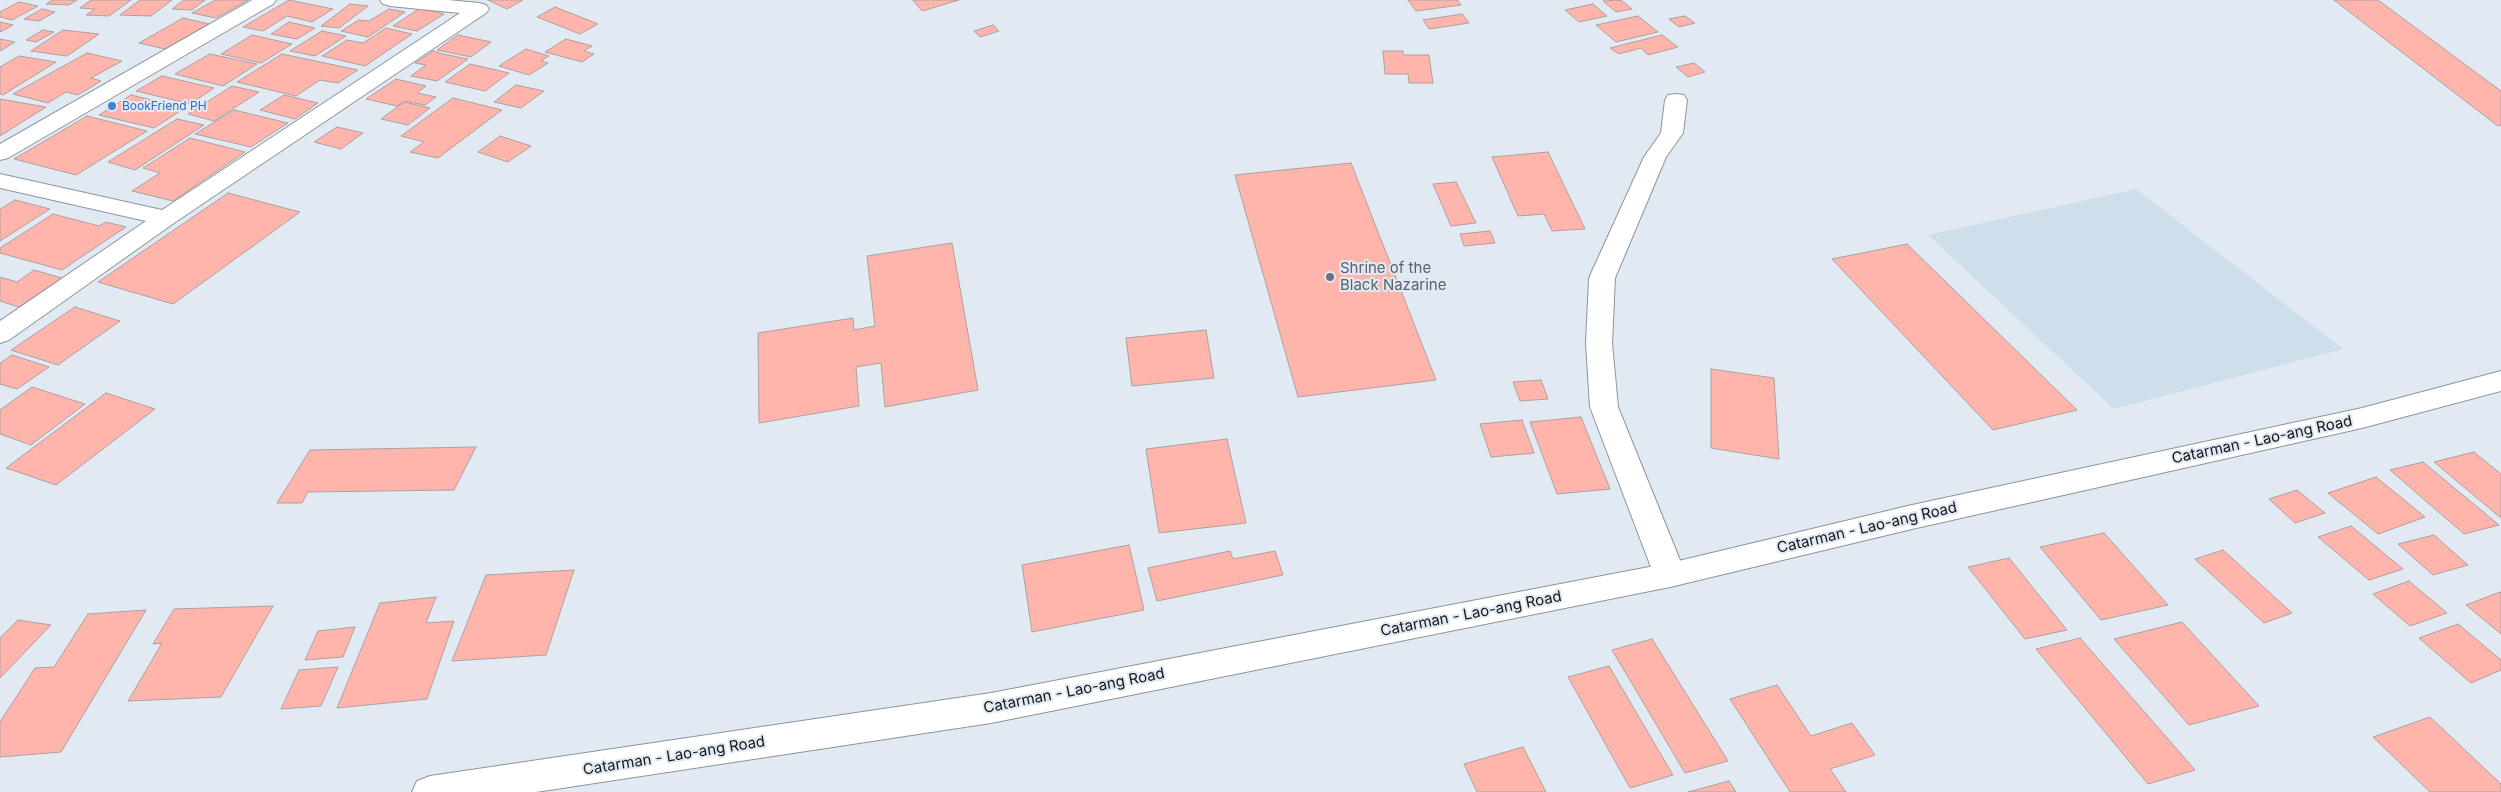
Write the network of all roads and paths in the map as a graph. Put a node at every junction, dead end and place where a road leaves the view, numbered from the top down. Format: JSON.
{"nodes":[{"id":1,"x":266,"y":0,"type":"edge"},
{"id":2,"x":399,"y":0,"type":"edge"},
{"id":3,"x":1676,"y":100,"type":"dead end"},
{"id":4,"x":0,"y":153,"type":"edge"},
{"id":5,"x":0,"y":181,"type":"edge"},
{"id":6,"x":166,"y":218,"type":"junction"},
{"id":7,"x":0,"y":334,"type":"edge"},
{"id":8,"x":2501,"y":381,"type":"edge"},
{"id":9,"x":1670,"y":575,"type":"junction"},
{"id":10,"x":430,"y":792,"type":"edge"}],
"edges":[{"from":1,"to":4,"type":"street"},
{"from":2,"to":6,"type":"street"},
{"from":3,"to":9,"type":"street"},
{"from":5,"to":6,"type":"street"},
{"from":6,"to":7,"type":"street"},
{"from":8,"to":9,"type":"street","name":"Catarman - Lao-ang Road"},
{"from":9,"to":10,"type":"street","name":"Catarman - Lao-ang Road"}]}
